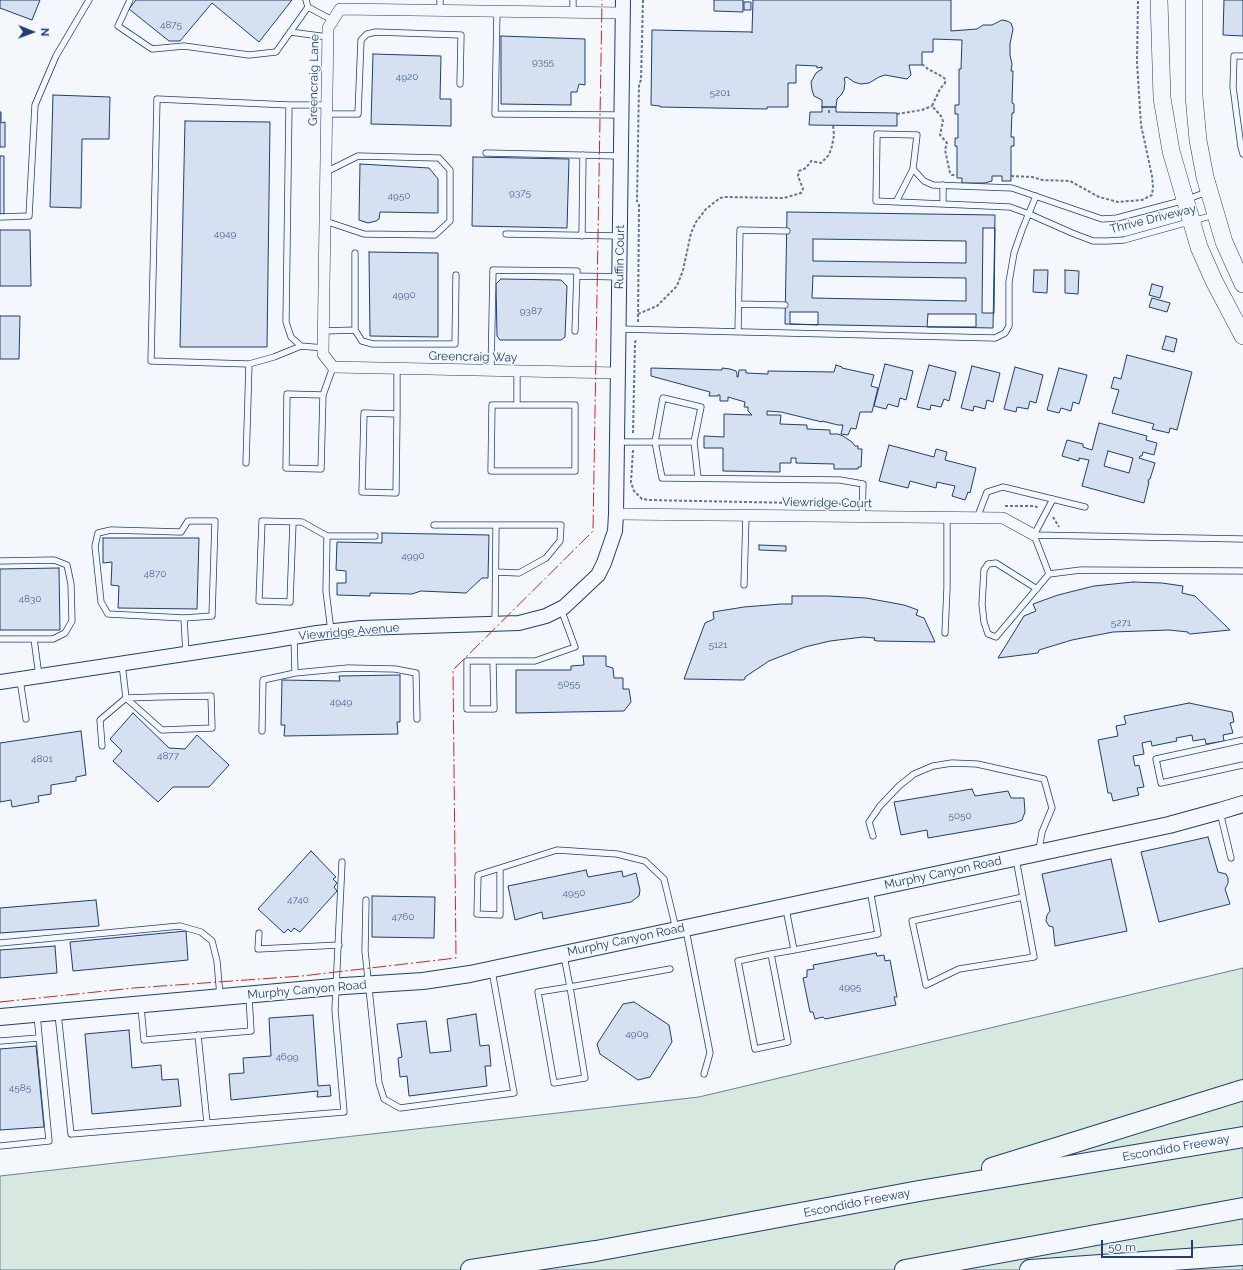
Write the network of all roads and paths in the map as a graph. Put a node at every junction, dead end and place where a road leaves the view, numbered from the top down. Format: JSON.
{"nodes":[{"id":1,"x":89,"y":0,"type":"edge"},
{"id":2,"x":130,"y":0,"type":"edge"},
{"id":3,"x":306,"y":0,"type":"edge"},
{"id":4,"x":573,"y":0,"type":"edge"},
{"id":5,"x":642,"y":0,"type":"edge"},
{"id":6,"x":1138,"y":0,"type":"edge"},
{"id":7,"x":1159,"y":0,"type":"edge"},
{"id":8,"x":1194,"y":0,"type":"edge"},
{"id":9,"x":440,"y":5,"type":"edge"},
{"id":10,"x":623,"y":6,"type":"edge"},
{"id":11,"x":308,"y":7,"type":"junction"},
{"id":12,"x":498,"y":11,"type":"junction"},
{"id":13,"x":573,"y":12,"type":"junction"},
{"id":14,"x":332,"y":20,"type":"junction"},
{"id":15,"x":290,"y":32,"type":"junction"},
{"id":16,"x":328,"y":37,"type":"junction"},
{"id":17,"x":1243,"y":56,"type":"edge"},
{"id":18,"x":922,"y":64,"type":"dead end"},
{"id":19,"x":460,"y":84,"type":"dead end"},
{"id":20,"x":289,"y":105,"type":"junction"},
{"id":21,"x":932,"y":106,"type":"junction"},
{"id":22,"x":830,"y":107,"type":"dead end"},
{"id":23,"x":327,"y":109,"type":"junction"},
{"id":24,"x":829,"y":114,"type":"dead end"},
{"id":25,"x":897,"y":114,"type":"dead end"},
{"id":26,"x":621,"y":115,"type":"junction"},
{"id":27,"x":833,"y":125,"type":"dead end"},
{"id":28,"x":486,"y":153,"type":"dead end"},
{"id":29,"x":1243,"y":154,"type":"edge"},
{"id":30,"x":583,"y":155,"type":"junction"},
{"id":31,"x":621,"y":156,"type":"junction"},
{"id":32,"x":913,"y":169,"type":"junction"},
{"id":33,"x":326,"y":172,"type":"junction"},
{"id":34,"x":957,"y":175,"type":"dead end"},
{"id":35,"x":1011,"y":176,"type":"dead end"},
{"id":36,"x":943,"y":185,"type":"junction"},
{"id":37,"x":1210,"y":191,"type":"junction"},
{"id":38,"x":1036,"y":196,"type":"junction"},
{"id":39,"x":1185,"y":200,"type":"junction"},
{"id":40,"x":896,"y":202,"type":"junction"},
{"id":41,"x":943,"y":204,"type":"junction"},
{"id":42,"x":1029,"y":214,"type":"junction"},
{"id":43,"x":1216,"y":214,"type":"junction"},
{"id":44,"x":0,"y":216,"type":"edge"},
{"id":45,"x":1191,"y":221,"type":"junction"},
{"id":46,"x":325,"y":222,"type":"junction"},
{"id":47,"x":787,"y":231,"type":"dead end"},
{"id":48,"x":506,"y":234,"type":"dead end"},
{"id":49,"x":582,"y":236,"type":"junction"},
{"id":50,"x":620,"y":236,"type":"junction"},
{"id":51,"x":355,"y":253,"type":"dead end"},
{"id":52,"x":456,"y":275,"type":"dead end"},
{"id":53,"x":577,"y":276,"type":"junction"},
{"id":54,"x":619,"y":277,"type":"junction"},
{"id":55,"x":1243,"y":284,"type":"edge"},
{"id":56,"x":738,"y":304,"type":"junction"},
{"id":57,"x":785,"y":305,"type":"dead end"},
{"id":58,"x":638,"y":314,"type":"junction"},
{"id":59,"x":619,"y":329,"type":"junction"},
{"id":60,"x":355,"y":330,"type":"junction"},
{"id":61,"x":637,"y":330,"type":"junction"},
{"id":62,"x":324,"y":331,"type":"junction"},
{"id":63,"x":575,"y":331,"type":"dead end"},
{"id":64,"x":738,"y":332,"type":"junction"},
{"id":65,"x":1243,"y":336,"type":"edge"},
{"id":66,"x":301,"y":346,"type":"junction"},
{"id":67,"x":324,"y":348,"type":"junction"},
{"id":68,"x":249,"y":364,"type":"junction"},
{"id":69,"x":332,"y":365,"type":"junction"},
{"id":70,"x":398,"y":369,"type":"junction"},
{"id":71,"x":491,"y":370,"type":"junction"},
{"id":72,"x":517,"y":371,"type":"junction"},
{"id":73,"x":618,"y":373,"type":"junction"},
{"id":74,"x":323,"y":395,"type":"junction"},
{"id":75,"x":517,"y":405,"type":"junction"},
{"id":76,"x":397,"y":414,"type":"junction"},
{"id":77,"x":617,"y":442,"type":"junction"},
{"id":78,"x":633,"y":442,"type":"junction"},
{"id":79,"x":655,"y":442,"type":"junction"},
{"id":80,"x":694,"y":442,"type":"junction"},
{"id":81,"x":246,"y":463,"type":"dead end"},
{"id":82,"x":698,"y":478,"type":"junction"},
{"id":83,"x":1053,"y":499,"type":"junction"},
{"id":84,"x":862,"y":504,"type":"junction"},
{"id":85,"x":982,"y":505,"type":"junction"},
{"id":86,"x":1085,"y":507,"type":"dead end"},
{"id":87,"x":1047,"y":510,"type":"junction"},
{"id":88,"x":616,"y":514,"type":"junction"},
{"id":89,"x":746,"y":515,"type":"junction"},
{"id":90,"x":862,"y":517,"type":"junction"},
{"id":91,"x":947,"y":518,"type":"junction"},
{"id":92,"x":977,"y":518,"type":"junction"},
{"id":93,"x":293,"y":522,"type":"junction"},
{"id":94,"x":434,"y":525,"type":"dead end"},
{"id":95,"x":496,"y":526,"type":"junction"},
{"id":96,"x":1034,"y":535,"type":"junction"},
{"id":97,"x":327,"y":536,"type":"junction"},
{"id":98,"x":375,"y":536,"type":"dead end"},
{"id":99,"x":1061,"y":536,"type":"junction"},
{"id":100,"x":1243,"y":539,"type":"edge"},
{"id":101,"x":0,"y":561,"type":"edge"},
{"id":102,"x":1243,"y":571,"type":"edge"},
{"id":103,"x":496,"y":572,"type":"junction"},
{"id":104,"x":1049,"y":574,"type":"junction"},
{"id":105,"x":744,"y":585,"type":"dead end"},
{"id":106,"x":1037,"y":589,"type":"junction"},
{"id":107,"x":560,"y":609,"type":"junction"},
{"id":108,"x":184,"y":618,"type":"junction"},
{"id":109,"x":495,"y":624,"type":"junction"},
{"id":110,"x":331,"y":631,"type":"junction"},
{"id":111,"x":945,"y":633,"type":"dead end"},
{"id":112,"x":294,"y":637,"type":"junction"},
{"id":113,"x":0,"y":639,"type":"edge"},
{"id":114,"x":34,"y":639,"type":"junction"},
{"id":115,"x":186,"y":654,"type":"junction"},
{"id":116,"x":493,"y":661,"type":"junction"},
{"id":117,"x":122,"y":664,"type":"junction"},
{"id":118,"x":295,"y":673,"type":"junction"},
{"id":119,"x":39,"y":676,"type":"junction"},
{"id":120,"x":20,"y":679,"type":"junction"},
{"id":121,"x":0,"y":682,"type":"edge"},
{"id":122,"x":126,"y":698,"type":"junction"},
{"id":123,"x":26,"y":719,"type":"dead end"},
{"id":124,"x":417,"y":719,"type":"dead end"},
{"id":125,"x":262,"y":731,"type":"dead end"},
{"id":126,"x":1243,"y":740,"type":"edge"},
{"id":127,"x":102,"y":746,"type":"dead end"},
{"id":128,"x":1243,"y":765,"type":"edge"},
{"id":129,"x":1243,"y":804,"type":"edge"},
{"id":130,"x":1220,"y":812,"type":"junction"},
{"id":131,"x":873,"y":836,"type":"dead end"},
{"id":132,"x":1039,"y":852,"type":"junction"},
{"id":133,"x":1016,"y":857,"type":"junction"},
{"id":134,"x":1231,"y":858,"type":"dead end"},
{"id":135,"x":342,"y":862,"type":"dead end"},
{"id":136,"x":500,"y":868,"type":"junction"},
{"id":137,"x":870,"y":888,"type":"junction"},
{"id":138,"x":1023,"y":897,"type":"junction"},
{"id":139,"x":366,"y":900,"type":"dead end"},
{"id":140,"x":785,"y":906,"type":"junction"},
{"id":141,"x":681,"y":929,"type":"junction"},
{"id":142,"x":259,"y":934,"type":"dead end"},
{"id":143,"x":0,"y":943,"type":"edge"},
{"id":144,"x":339,"y":945,"type":"junction"},
{"id":145,"x":794,"y":950,"type":"junction"},
{"id":146,"x":564,"y":954,"type":"junction"},
{"id":147,"x":771,"y":954,"type":"junction"},
{"id":148,"x":491,"y":969,"type":"junction"},
{"id":149,"x":670,"y":969,"type":"dead end"},
{"id":150,"x":369,"y":984,"type":"junction"},
{"id":151,"x":337,"y":986,"type":"junction"},
{"id":152,"x":570,"y":987,"type":"junction"},
{"id":153,"x":249,"y":994,"type":"junction"},
{"id":154,"x":220,"y":997,"type":"junction"},
{"id":155,"x":141,"y":1004,"type":"junction"},
{"id":156,"x":58,"y":1012,"type":"junction"},
{"id":157,"x":37,"y":1014,"type":"junction"},
{"id":158,"x":0,"y":1017,"type":"edge"},
{"id":159,"x":198,"y":1036,"type":"junction"},
{"id":160,"x":39,"y":1038,"type":"junction"},
{"id":161,"x":0,"y":1041,"type":"edge"},
{"id":162,"x":704,"y":1074,"type":"dead end"},
{"id":163,"x":1243,"y":1090,"type":"edge"},
{"id":164,"x":207,"y":1123,"type":"junction"},
{"id":165,"x":1243,"y":1137,"type":"edge"},
{"id":166,"x":0,"y":1146,"type":"edge"},
{"id":167,"x":919,"y":1191,"type":"junction"},
{"id":168,"x":1243,"y":1208,"type":"edge"},
{"id":169,"x":1243,"y":1255,"type":"edge"},
{"id":170,"x":471,"y":1270,"type":"edge"},
{"id":171,"x":905,"y":1270,"type":"edge"},
{"id":172,"x":1030,"y":1270,"type":"edge"}],
"edges":[{"from":1,"to":44,"type":"lane"},
{"from":2,"to":15,"type":"lane"},
{"from":3,"to":11,"type":"lane"},
{"from":4,"to":13,"type":"lane"},
{"from":5,"to":58,"type":"path"},
{"from":6,"to":35,"type":"path"},
{"from":7,"to":39,"type":"main road"},
{"from":8,"to":37,"type":"main road"},
{"from":9,"to":12,"type":"street","name":"Greencraig Lane"},
{"from":9,"to":14,"type":"street","name":"Greencraig Lane"},
{"from":10,"to":13,"type":"street","name":"Greencraig Lane"},
{"from":10,"to":26,"type":"street","name":"Ruffin Court"},
{"from":11,"to":14,"type":"lane"},
{"from":11,"to":15,"type":"lane"},
{"from":12,"to":13,"type":"street","name":"Greencraig Lane"},
{"from":12,"to":26,"type":"lane"},
{"from":14,"to":16,"type":"street","name":"Greencraig Lane"},
{"from":15,"to":16,"type":"lane"},
{"from":16,"to":23,"type":"street","name":"Greencraig Lane"},
{"from":17,"to":29,"type":"lane"},
{"from":18,"to":21,"type":"path"},
{"from":19,"to":23,"type":"lane"},
{"from":20,"to":23,"type":"lane"},
{"from":20,"to":66,"type":"lane"},
{"from":20,"to":68,"type":"lane"},
{"from":21,"to":25,"type":"path"},
{"from":21,"to":34,"type":"path"},
{"from":22,"to":24,"type":"path"},
{"from":23,"to":33,"type":"street","name":"Greencraig Lane"},
{"from":26,"to":31,"type":"street","name":"Ruffin Court"},
{"from":27,"to":58,"type":"path"},
{"from":28,"to":30,"type":"lane"},
{"from":30,"to":31,"type":"lane"},
{"from":30,"to":49,"type":"lane"},
{"from":31,"to":50,"type":"street","name":"Ruffin Court"},
{"from":32,"to":36,"type":"lane","name":"Thrive Driveway"},
{"from":32,"to":40,"type":"lane"},
{"from":32,"to":40,"type":"lane","name":"Thrive Driveway"},
{"from":33,"to":46,"type":"street","name":"Greencraig Lane"},
{"from":33,"to":46,"type":"lane"},
{"from":36,"to":38,"type":"lane","name":"Thrive Driveway"},
{"from":36,"to":41,"type":"lane"},
{"from":37,"to":39,"type":"lane","name":"Thrive Driveway"},
{"from":37,"to":43,"type":"main road"},
{"from":38,"to":39,"type":"lane","name":"Thrive Driveway"},
{"from":38,"to":42,"type":"lane"},
{"from":39,"to":45,"type":"main road"},
{"from":40,"to":41,"type":"lane","name":"Thrive Driveway"},
{"from":41,"to":42,"type":"lane","name":"Thrive Driveway"},
{"from":42,"to":45,"type":"lane","name":"Thrive Driveway"},
{"from":42,"to":64,"type":"lane"},
{"from":43,"to":45,"type":"lane","name":"Thrive Driveway"},
{"from":43,"to":55,"type":"main road"},
{"from":45,"to":65,"type":"main road"},
{"from":46,"to":62,"type":"street","name":"Greencraig Lane"},
{"from":47,"to":56,"type":"lane"},
{"from":48,"to":49,"type":"lane"},
{"from":49,"to":50,"type":"lane"},
{"from":50,"to":54,"type":"street","name":"Ruffin Court"},
{"from":51,"to":60,"type":"lane"},
{"from":52,"to":60,"type":"lane"},
{"from":53,"to":54,"type":"lane"},
{"from":53,"to":63,"type":"lane"},
{"from":53,"to":71,"type":"lane"},
{"from":54,"to":59,"type":"street","name":"Ruffin Court"},
{"from":56,"to":57,"type":"lane"},
{"from":56,"to":64,"type":"lane"},
{"from":58,"to":61,"type":"path"},
{"from":59,"to":61,"type":"lane"},
{"from":59,"to":73,"type":"street","name":"Ruffin Court"},
{"from":60,"to":62,"type":"lane"},
{"from":61,"to":64,"type":"lane"},
{"from":61,"to":78,"type":"path"},
{"from":62,"to":67,"type":"street","name":"Greencraig Lane"},
{"from":66,"to":67,"type":"lane"},
{"from":66,"to":68,"type":"lane"},
{"from":67,"to":69,"type":"street","name":"Greencraig Lane"},
{"from":68,"to":81,"type":"lane"},
{"from":69,"to":70,"type":"street","name":"Greencraig Way"},
{"from":69,"to":74,"type":"lane"},
{"from":70,"to":71,"type":"street","name":"Greencraig Way"},
{"from":70,"to":76,"type":"lane"},
{"from":71,"to":72,"type":"street","name":"Greencraig Way"},
{"from":72,"to":73,"type":"street","name":"Greencraig Way"},
{"from":72,"to":75,"type":"lane"},
{"from":73,"to":77,"type":"street","name":"Ruffin Court"},
{"from":74,"to":74,"type":"lane"},
{"from":75,"to":75,"type":"lane"},
{"from":76,"to":76,"type":"lane"},
{"from":77,"to":78,"type":"lane"},
{"from":77,"to":88,"type":"street","name":"Ruffin Court"},
{"from":78,"to":79,"type":"lane"},
{"from":78,"to":84,"type":"path"},
{"from":79,"to":80,"type":"lane"},
{"from":79,"to":80,"type":"lane"},
{"from":79,"to":82,"type":"lane"},
{"from":80,"to":82,"type":"lane"},
{"from":82,"to":84,"type":"lane"},
{"from":83,"to":85,"type":"lane"},
{"from":83,"to":86,"type":"lane"},
{"from":83,"to":87,"type":"lane"},
{"from":84,"to":90,"type":"lane"},
{"from":85,"to":87,"type":"path"},
{"from":85,"to":92,"type":"lane"},
{"from":87,"to":96,"type":"lane"},
{"from":87,"to":99,"type":"path"},
{"from":88,"to":89,"type":"street","name":"Viewridge Court"},
{"from":88,"to":107,"type":"street","name":"Viewridge Avenue"},
{"from":89,"to":90,"type":"street","name":"Viewridge Court"},
{"from":89,"to":105,"type":"lane"},
{"from":90,"to":91,"type":"street","name":"Viewridge Court"},
{"from":91,"to":92,"type":"street","name":"Viewridge Court"},
{"from":91,"to":111,"type":"lane"},
{"from":92,"to":96,"type":"street","name":"Viewridge Court"},
{"from":93,"to":93,"type":"lane"},
{"from":93,"to":97,"type":"lane"},
{"from":94,"to":95,"type":"lane"},
{"from":95,"to":103,"type":"lane"},
{"from":95,"to":103,"type":"lane"},
{"from":96,"to":99,"type":"lane"},
{"from":96,"to":104,"type":"lane"},
{"from":97,"to":98,"type":"lane"},
{"from":97,"to":110,"type":"lane"},
{"from":99,"to":100,"type":"lane"},
{"from":101,"to":114,"type":"lane"},
{"from":102,"to":104,"type":"lane"},
{"from":103,"to":109,"type":"lane"},
{"from":104,"to":106,"type":"lane"},
{"from":106,"to":106,"type":"lane"},
{"from":107,"to":109,"type":"street","name":"Viewridge Avenue"},
{"from":107,"to":116,"type":"lane"},
{"from":108,"to":108,"type":"lane"},
{"from":108,"to":115,"type":"lane"},
{"from":109,"to":110,"type":"street","name":"Viewridge Avenue"},
{"from":110,"to":112,"type":"street","name":"Viewridge Avenue"},
{"from":112,"to":115,"type":"street","name":"Viewridge Avenue"},
{"from":112,"to":118,"type":"lane"},
{"from":113,"to":114,"type":"lane"},
{"from":114,"to":119,"type":"lane"},
{"from":115,"to":117,"type":"street","name":"Viewridge Avenue"},
{"from":116,"to":116,"type":"lane"},
{"from":117,"to":119,"type":"street","name":"Viewridge Avenue"},
{"from":117,"to":122,"type":"lane"},
{"from":118,"to":124,"type":"lane"},
{"from":118,"to":125,"type":"lane"},
{"from":119,"to":120,"type":"street","name":"Viewridge Avenue"},
{"from":120,"to":121,"type":"street","name":"Viewridge Avenue"},
{"from":120,"to":123,"type":"lane"},
{"from":122,"to":122,"type":"lane"},
{"from":122,"to":127,"type":"lane"},
{"from":126,"to":128,"type":"lane"},
{"from":129,"to":130,"type":"main road","name":"Murphy Canyon Road"},
{"from":130,"to":132,"type":"main road","name":"Murphy Canyon Road"},
{"from":130,"to":134,"type":"lane"},
{"from":131,"to":132,"type":"lane"},
{"from":132,"to":133,"type":"main road","name":"Murphy Canyon Road"},
{"from":133,"to":137,"type":"main road","name":"Murphy Canyon Road"},
{"from":133,"to":138,"type":"lane"},
{"from":135,"to":144,"type":"lane"},
{"from":136,"to":136,"type":"lane"},
{"from":136,"to":141,"type":"lane"},
{"from":137,"to":140,"type":"main road","name":"Murphy Canyon Road"},
{"from":137,"to":145,"type":"lane"},
{"from":138,"to":138,"type":"lane"},
{"from":139,"to":150,"type":"lane"},
{"from":140,"to":141,"type":"main road","name":"Murphy Canyon Road"},
{"from":140,"to":145,"type":"lane"},
{"from":141,"to":146,"type":"main road","name":"Murphy Canyon Road"},
{"from":141,"to":162,"type":"lane"},
{"from":142,"to":144,"type":"lane"},
{"from":143,"to":154,"type":"lane"},
{"from":144,"to":151,"type":"lane"},
{"from":145,"to":147,"type":"lane"},
{"from":146,"to":148,"type":"main road","name":"Murphy Canyon Road"},
{"from":146,"to":152,"type":"lane"},
{"from":147,"to":147,"type":"lane"},
{"from":148,"to":150,"type":"main road","name":"Murphy Canyon Road"},
{"from":148,"to":150,"type":"lane"},
{"from":149,"to":152,"type":"lane"},
{"from":150,"to":151,"type":"main road","name":"Murphy Canyon Road"},
{"from":151,"to":153,"type":"main road","name":"Murphy Canyon Road"},
{"from":151,"to":164,"type":"lane"},
{"from":152,"to":152,"type":"lane"},
{"from":153,"to":154,"type":"main road","name":"Murphy Canyon Road"},
{"from":153,"to":159,"type":"lane"},
{"from":154,"to":155,"type":"main road","name":"Murphy Canyon Road"},
{"from":155,"to":156,"type":"main road","name":"Murphy Canyon Road"},
{"from":155,"to":159,"type":"lane"},
{"from":156,"to":157,"type":"main road","name":"Murphy Canyon Road"},
{"from":156,"to":164,"type":"lane"},
{"from":157,"to":158,"type":"main road","name":"Murphy Canyon Road"},
{"from":157,"to":160,"type":"lane"},
{"from":159,"to":164,"type":"lane"},
{"from":160,"to":161,"type":"lane"},
{"from":160,"to":166,"type":"lane"},
{"from":163,"to":167,"type":"highway"},
{"from":165,"to":167,"type":"highway","name":"Escondido Freeway"},
{"from":167,"to":170,"type":"highway","name":"Escondido Freeway"},
{"from":168,"to":171,"type":"highway"},
{"from":169,"to":172,"type":"highway"}]}
